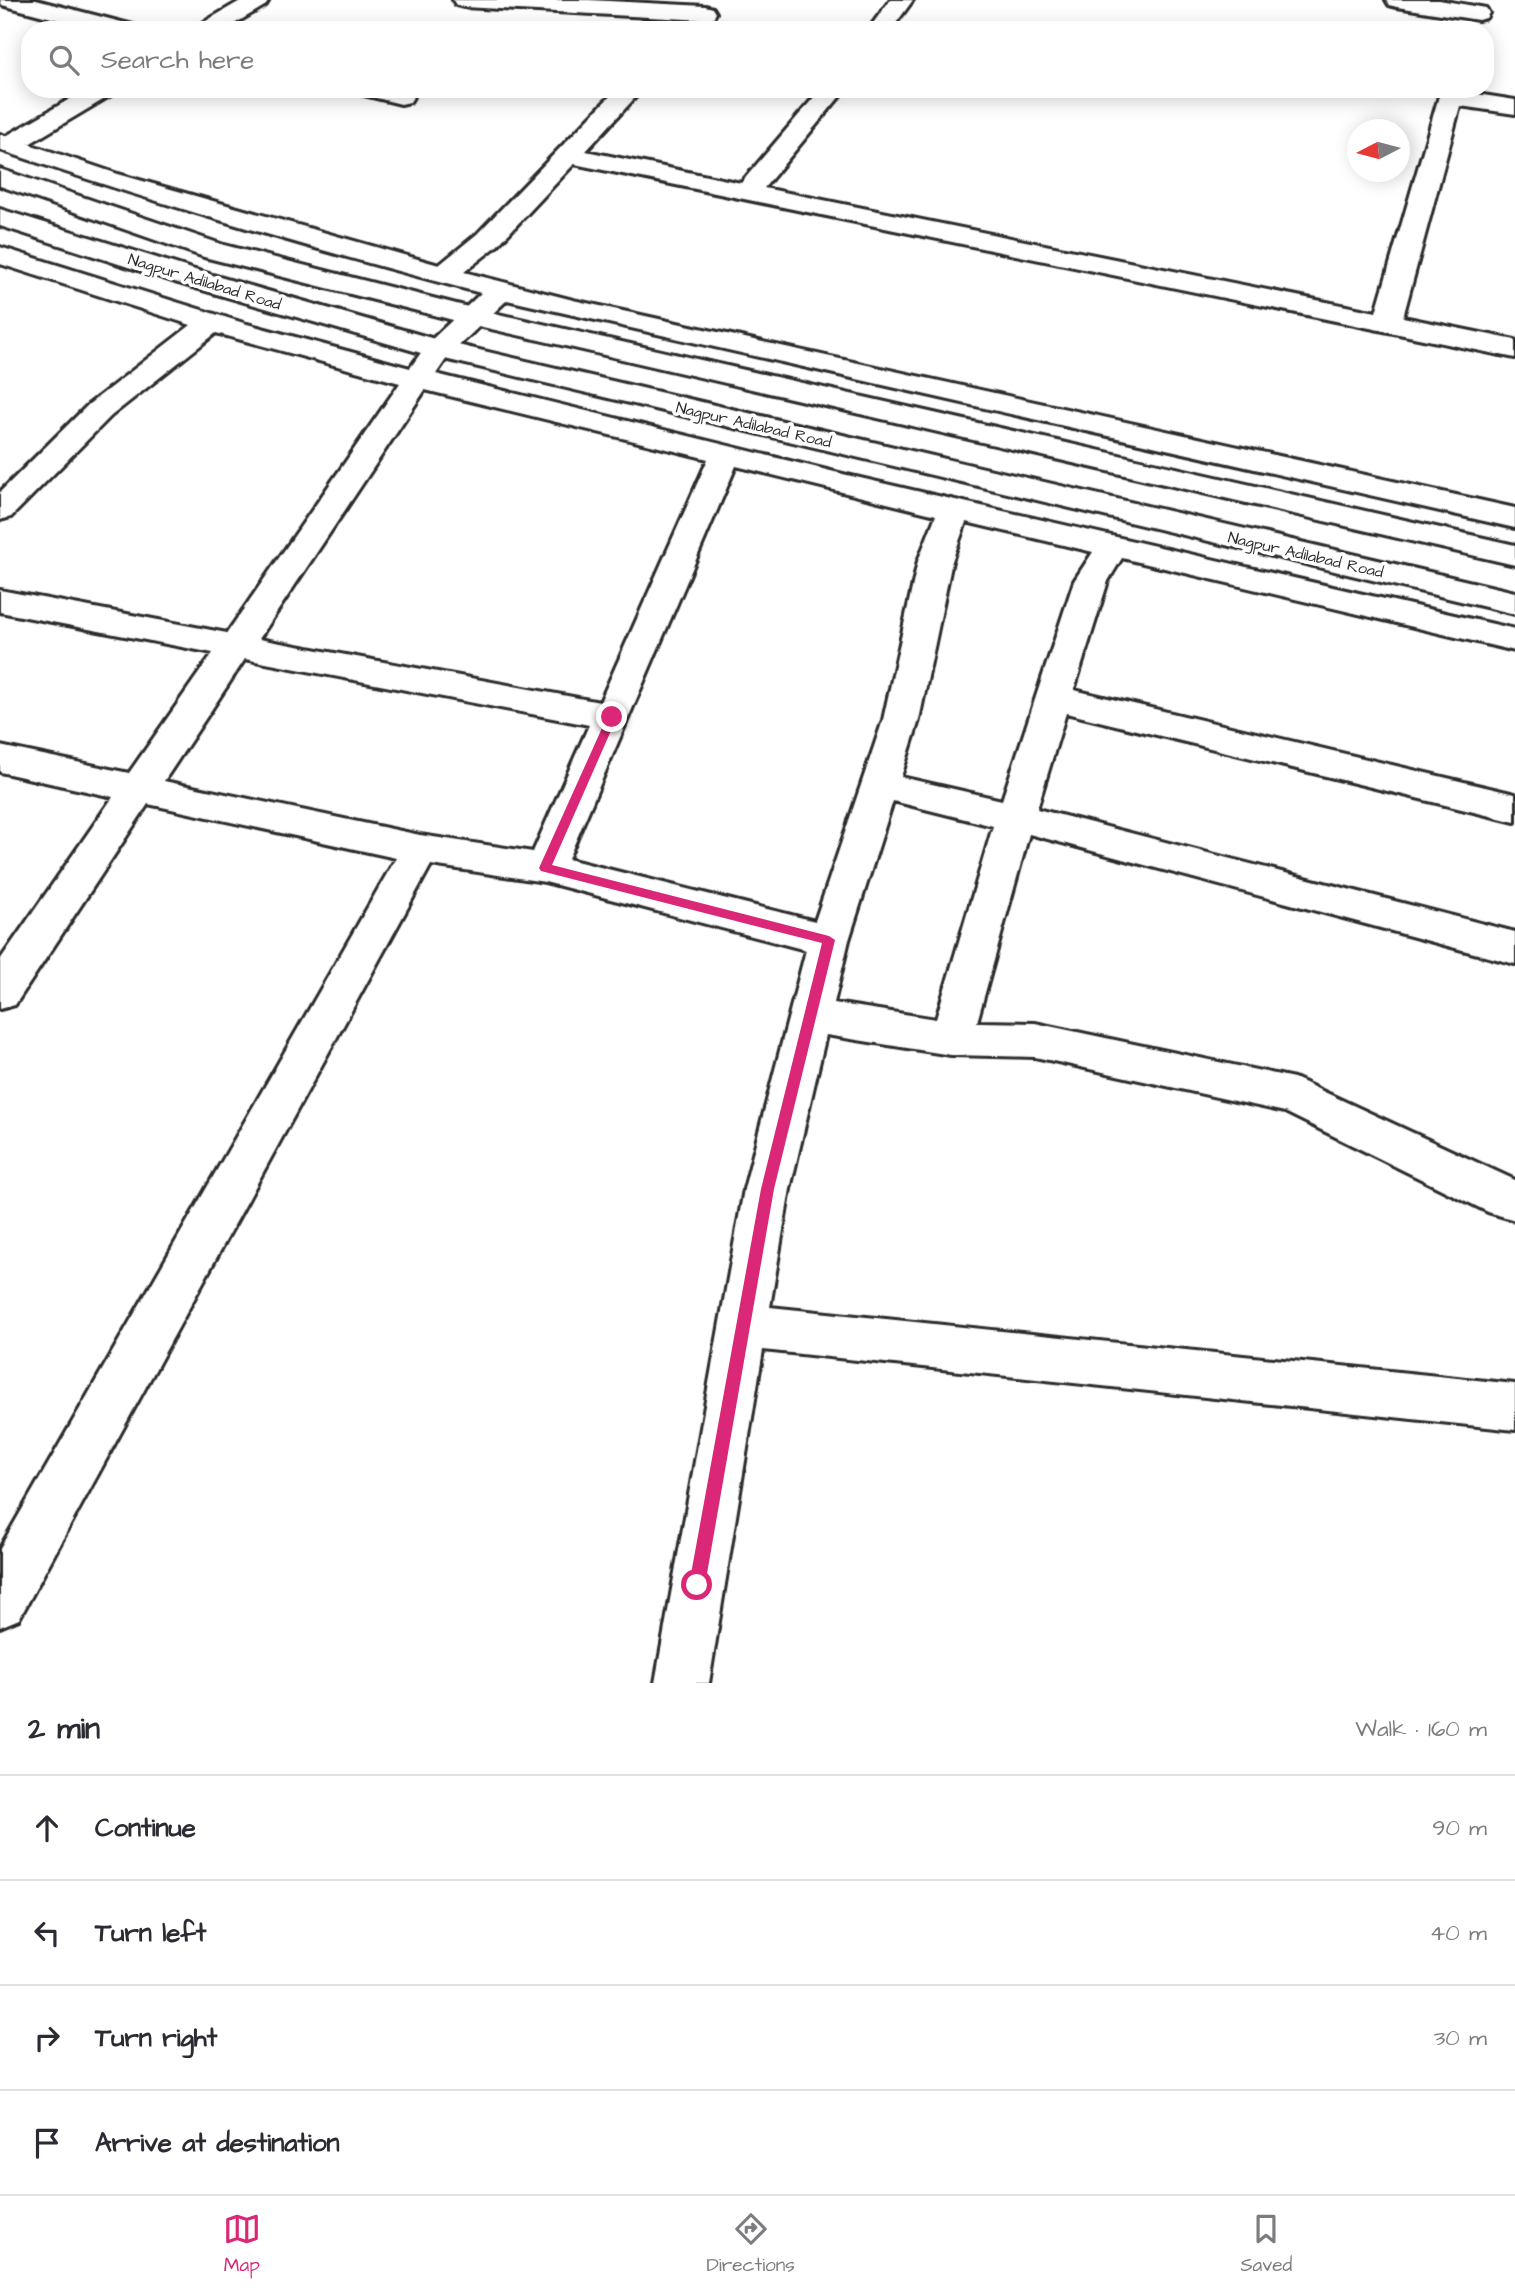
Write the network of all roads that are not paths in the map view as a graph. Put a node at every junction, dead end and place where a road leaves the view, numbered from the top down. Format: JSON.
{"nodes":[{"id":1,"x":10,"y":0,"type":"edge"},
{"id":2,"x":258,"y":0,"type":"edge"},
{"id":3,"x":464,"y":0,"type":"edge"},
{"id":4,"x":902,"y":0,"type":"edge"},
{"id":5,"x":1397,"y":0,"type":"edge"},
{"id":6,"x":711,"y":6,"type":"edge"},
{"id":7,"x":1478,"y":14,"type":"edge"},
{"id":8,"x":90,"y":21,"type":"edge"},
{"id":9,"x":222,"y":21,"type":"edge"},
{"id":10,"x":697,"y":21,"type":"edge"},
{"id":11,"x":886,"y":21,"type":"edge"},
{"id":12,"x":88,"y":98,"type":"edge"},
{"id":13,"x":622,"y":98,"type":"edge"},
{"id":14,"x":826,"y":98,"type":"edge"},
{"id":15,"x":1451,"y":98,"type":"edge"},
{"id":16,"x":1474,"y":98,"type":"edge"},
{"id":17,"x":1515,"y":107,"type":"edge"},
{"id":18,"x":4,"y":143,"type":"edge"},
{"id":19,"x":568,"y":155,"type":"junction"},
{"id":20,"x":0,"y":177,"type":"edge"},
{"id":21,"x":747,"y":192,"type":"junction"},
{"id":22,"x":0,"y":217,"type":"edge"},
{"id":23,"x":0,"y":255,"type":"edge"},
{"id":24,"x":444,"y":275,"type":"junction"},
{"id":25,"x":501,"y":290,"type":"junction"},
{"id":26,"x":471,"y":316,"type":"junction"},
{"id":27,"x":212,"y":323,"type":"junction"},
{"id":28,"x":1387,"y":323,"type":"junction"},
{"id":29,"x":438,"y":349,"type":"junction"},
{"id":30,"x":1515,"y":349,"type":"edge"},
{"id":31,"x":418,"y":379,"type":"junction"},
{"id":32,"x":726,"y":454,"type":"junction"},
{"id":33,"x":954,"y":509,"type":"junction"},
{"id":34,"x":0,"y":510,"type":"edge"},
{"id":35,"x":1515,"y":518,"type":"edge"},
{"id":36,"x":1113,"y":546,"type":"junction"},
{"id":37,"x":1515,"y":555,"type":"edge"},
{"id":38,"x":0,"y":601,"type":"edge"},
{"id":39,"x":1515,"y":603,"type":"edge"},
{"id":40,"x":1515,"y":640,"type":"edge"},
{"id":41,"x":236,"y":646,"type":"junction"},
{"id":42,"x":1054,"y":698,"type":"junction"},
{"id":43,"x":612,"y":717,"type":"junction"},
{"id":44,"x":0,"y":759,"type":"edge"},
{"id":45,"x":880,"y":785,"type":"junction"},
{"id":46,"x":141,"y":787,"type":"junction"},
{"id":47,"x":1515,"y":808,"type":"edge"},
{"id":48,"x":1015,"y":817,"type":"junction"},
{"id":49,"x":420,"y":849,"type":"junction"},
{"id":50,"x":545,"y":868,"type":"junction"},
{"id":51,"x":829,"y":940,"type":"junction"},
{"id":52,"x":1515,"y":948,"type":"edge"},
{"id":53,"x":0,"y":993,"type":"edge"},
{"id":54,"x":810,"y":1016,"type":"junction"},
{"id":55,"x":951,"y":1038,"type":"junction"},
{"id":56,"x":1515,"y":1200,"type":"edge"},
{"id":57,"x":743,"y":1326,"type":"junction"},
{"id":58,"x":1515,"y":1407,"type":"edge"},
{"id":59,"x":0,"y":1600,"type":"edge"},
{"id":60,"x":682,"y":1683,"type":"edge"}],
"edges":[{"from":1,"to":8,"type":"main road"},
{"from":2,"to":9,"type":"main road"},
{"from":3,"to":6,"type":"main road"},
{"from":4,"to":11,"type":"main road"},
{"from":5,"to":7,"type":"main road"},
{"from":6,"to":10,"type":"main road"},
{"from":12,"to":18,"type":"main road"},
{"from":13,"to":19,"type":"main road"},
{"from":14,"to":21,"type":"main road"},
{"from":15,"to":28,"type":"main road"},
{"from":16,"to":17,"type":"main road"},
{"from":18,"to":24,"type":"main road"},
{"from":19,"to":21,"type":"main road"},
{"from":19,"to":24,"type":"main road"},
{"from":20,"to":26,"type":"main road","name":"Nagpur Adilabad Road"},
{"from":21,"to":28,"type":"main road"},
{"from":22,"to":29,"type":"main road","name":"Nagpur Adilabad Road"},
{"from":23,"to":27,"type":"main road"},
{"from":24,"to":25,"type":"main road"},
{"from":25,"to":26,"type":"main road"},
{"from":25,"to":35,"type":"main road"},
{"from":26,"to":29,"type":"main road"},
{"from":26,"to":37,"type":"main road","name":"Nagpur Adilabad Road"},
{"from":27,"to":31,"type":"main road"},
{"from":27,"to":34,"type":"main road"},
{"from":28,"to":30,"type":"main road"},
{"from":29,"to":31,"type":"main road"},
{"from":29,"to":39,"type":"main road","name":"Nagpur Adilabad Road"},
{"from":31,"to":32,"type":"main road"},
{"from":31,"to":41,"type":"main road"},
{"from":32,"to":33,"type":"main road"},
{"from":32,"to":43,"type":"main road"},
{"from":33,"to":36,"type":"main road"},
{"from":33,"to":45,"type":"main road"},
{"from":36,"to":40,"type":"main road"},
{"from":36,"to":42,"type":"main road"},
{"from":38,"to":41,"type":"main road"},
{"from":41,"to":43,"type":"main road"},
{"from":41,"to":46,"type":"main road"},
{"from":42,"to":47,"type":"main road"},
{"from":42,"to":48,"type":"main road"},
{"from":43,"to":50,"type":"main road"},
{"from":44,"to":46,"type":"main road"},
{"from":45,"to":48,"type":"main road"},
{"from":45,"to":51,"type":"main road"},
{"from":46,"to":49,"type":"main road"},
{"from":46,"to":53,"type":"main road"},
{"from":48,"to":52,"type":"main road"},
{"from":48,"to":55,"type":"main road"},
{"from":49,"to":50,"type":"main road"},
{"from":49,"to":59,"type":"main road"},
{"from":50,"to":51,"type":"main road"},
{"from":51,"to":54,"type":"main road"},
{"from":54,"to":55,"type":"main road"},
{"from":54,"to":57,"type":"main road"},
{"from":55,"to":56,"type":"main road"},
{"from":57,"to":58,"type":"main road"},
{"from":57,"to":60,"type":"main road"}]}
